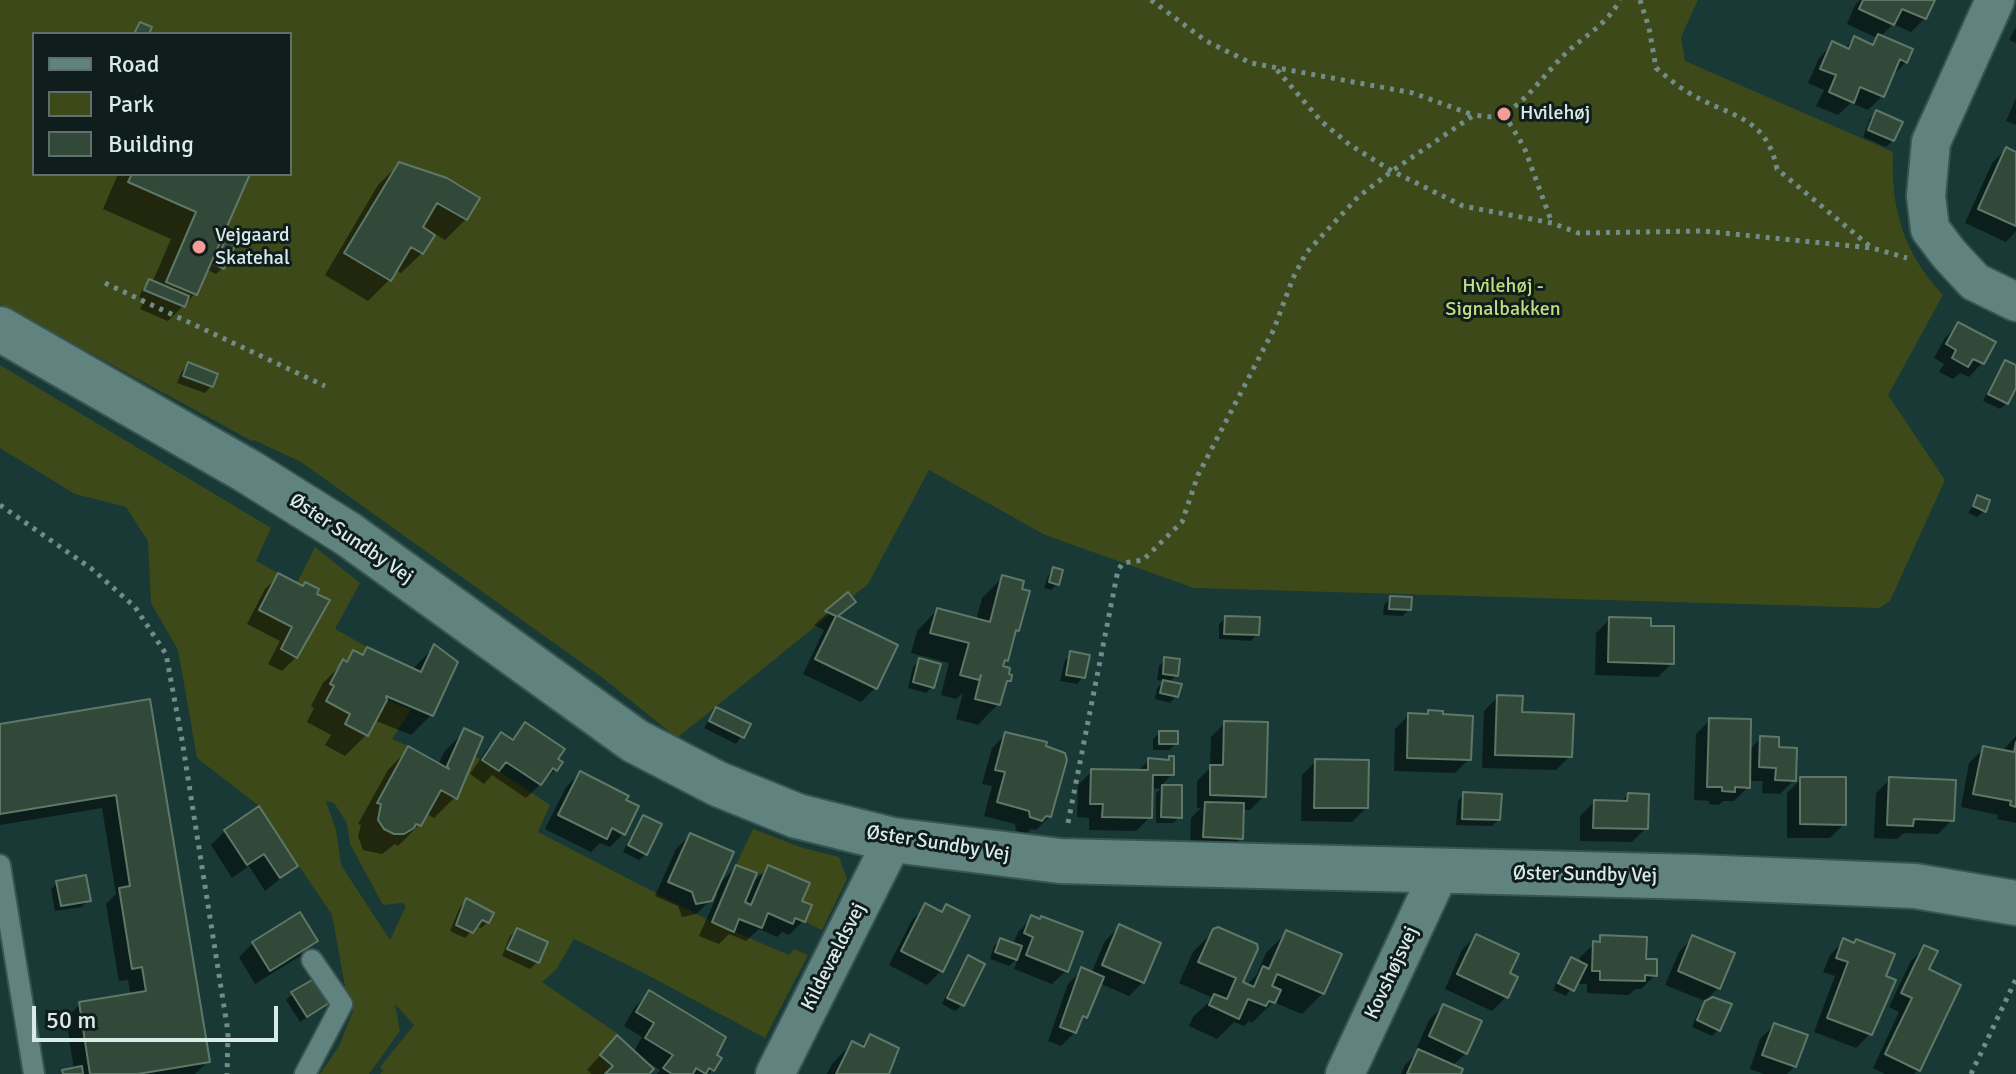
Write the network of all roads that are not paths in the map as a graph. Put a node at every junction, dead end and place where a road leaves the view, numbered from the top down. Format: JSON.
{"nodes":[{"id":1,"x":1995,"y":0,"type":"edge"},
{"id":2,"x":2016,"y":302,"type":"edge"},
{"id":3,"x":0,"y":329,"type":"edge"},
{"id":4,"x":893,"y":840,"type":"junction"},
{"id":5,"x":0,"y":865,"type":"edge"},
{"id":6,"x":1439,"y":873,"type":"junction"},
{"id":7,"x":2016,"y":903,"type":"edge"},
{"id":8,"x":312,"y":960,"type":"dead end"},
{"id":9,"x":34,"y":1074,"type":"edge"},
{"id":10,"x":305,"y":1074,"type":"edge"},
{"id":11,"x":775,"y":1074,"type":"edge"},
{"id":12,"x":1345,"y":1074,"type":"edge"}],
"edges":[{"from":1,"to":2,"type":"street"},
{"from":3,"to":4,"type":"street","name":"Øster Sundby Vej"},
{"from":4,"to":6,"type":"street","name":"Øster Sundby Vej"},
{"from":4,"to":11,"type":"street","name":"Kildevældsvej"},
{"from":5,"to":9,"type":"lane"},
{"from":6,"to":7,"type":"street","name":"Øster Sundby Vej"},
{"from":6,"to":12,"type":"street","name":"Kovshøjsvej"},
{"from":8,"to":10,"type":"lane"}]}
